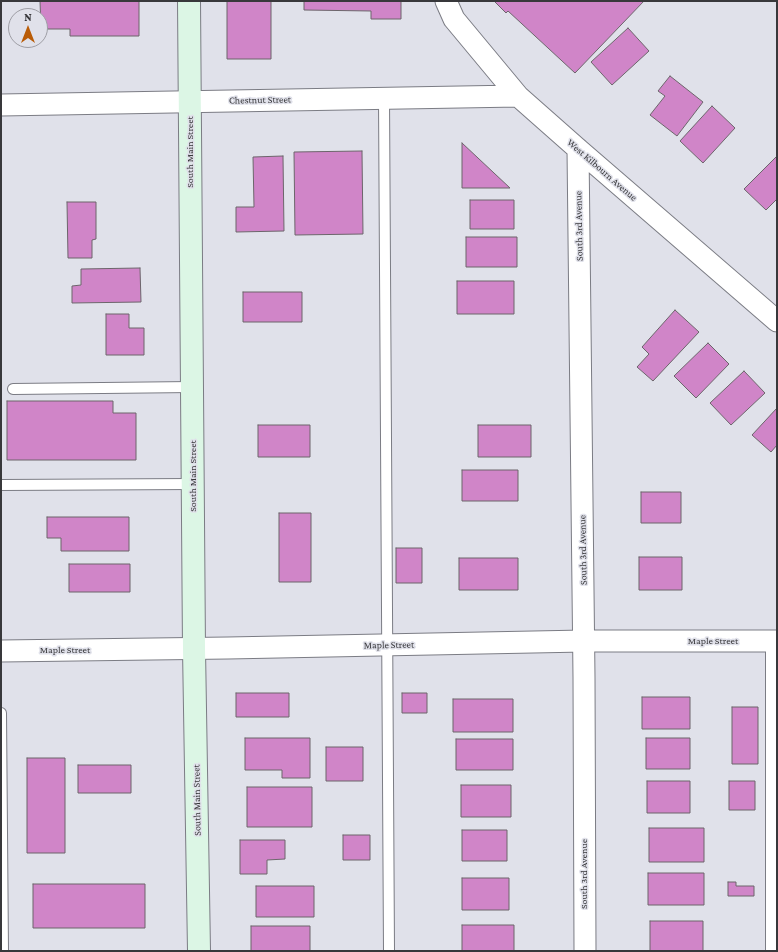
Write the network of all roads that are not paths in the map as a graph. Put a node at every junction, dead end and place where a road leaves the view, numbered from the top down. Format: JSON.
{"nodes":[{"id":1,"x":189,"y":1,"type":"edge"},
{"id":2,"x":446,"y":1,"type":"edge"},
{"id":3,"x":518,"y":96,"type":"junction"},
{"id":4,"x":384,"y":98,"type":"junction"},
{"id":5,"x":190,"y":101,"type":"junction"},
{"id":6,"x":1,"y":105,"type":"edge"},
{"id":7,"x":578,"y":149,"type":"junction"},
{"id":8,"x":777,"y":321,"type":"edge"},
{"id":9,"x":192,"y":387,"type":"junction"},
{"id":10,"x":13,"y":388,"type":"dead end"},
{"id":11,"x":193,"y":484,"type":"junction"},
{"id":12,"x":1,"y":485,"type":"edge"},
{"id":13,"x":584,"y":641,"type":"junction"},
{"id":14,"x":774,"y":641,"type":"edge"},
{"id":15,"x":388,"y":645,"type":"junction"},
{"id":16,"x":194,"y":649,"type":"junction"},
{"id":17,"x":1,"y":651,"type":"edge"},
{"id":18,"x":1,"y":713,"type":"edge"},
{"id":19,"x":3,"y":951,"type":"edge"},
{"id":20,"x":199,"y":951,"type":"edge"},
{"id":21,"x":389,"y":951,"type":"edge"},
{"id":22,"x":585,"y":951,"type":"edge"},
{"id":23,"x":771,"y":951,"type":"edge"}],
"edges":[{"from":1,"to":5,"type":"main road","name":"South Main Street"},
{"from":2,"to":3,"type":"street","name":"West Kilbourn Avenue"},
{"from":3,"to":4,"type":"street","name":"Chestnut Street"},
{"from":3,"to":7,"type":"street","name":"West Kilbourn Avenue"},
{"from":4,"to":5,"type":"street","name":"Chestnut Street"},
{"from":4,"to":15,"type":"lane"},
{"from":5,"to":6,"type":"street","name":"Chestnut Street"},
{"from":5,"to":9,"type":"main road","name":"South Main Street"},
{"from":7,"to":8,"type":"street","name":"West Kilbourn Avenue"},
{"from":7,"to":13,"type":"street","name":"South 3rd Avenue"},
{"from":9,"to":10,"type":"lane"},
{"from":9,"to":11,"type":"main road","name":"South Main Street"},
{"from":11,"to":12,"type":"lane"},
{"from":11,"to":16,"type":"main road","name":"South Main Street"},
{"from":13,"to":14,"type":"street","name":"Maple Street"},
{"from":13,"to":15,"type":"street","name":"Maple Street"},
{"from":13,"to":22,"type":"street","name":"South 3rd Avenue"},
{"from":14,"to":23,"type":"lane"},
{"from":15,"to":16,"type":"street","name":"Maple Street"},
{"from":15,"to":21,"type":"lane"},
{"from":16,"to":17,"type":"street","name":"Maple Street"},
{"from":16,"to":20,"type":"main road","name":"South Main Street"},
{"from":18,"to":19,"type":"lane"}]}
